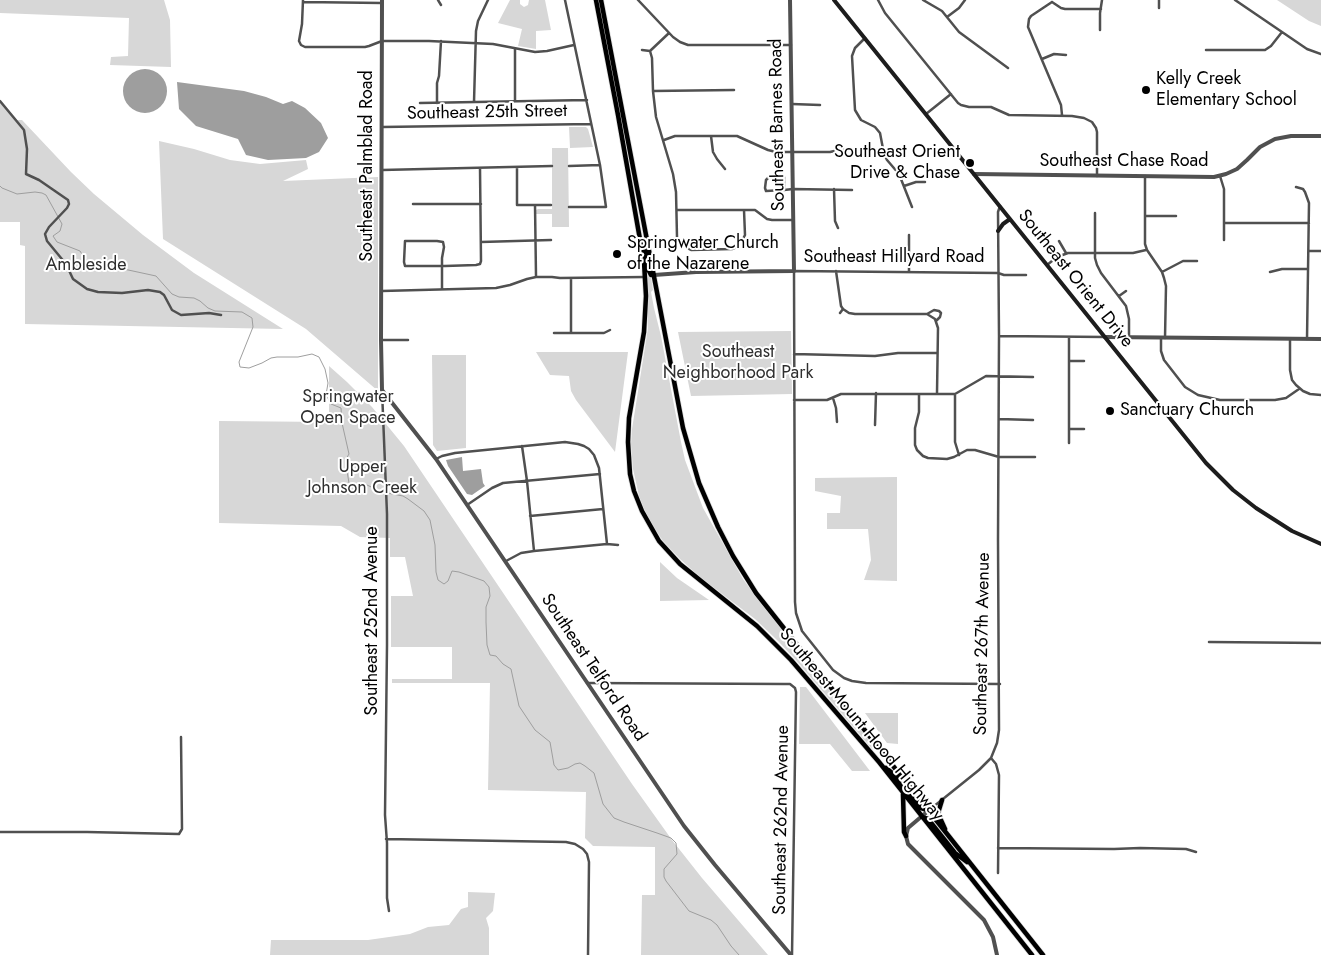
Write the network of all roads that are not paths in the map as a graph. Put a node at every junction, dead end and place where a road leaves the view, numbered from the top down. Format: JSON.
{"nodes":[{"id":1,"x":438,"y":0,"type":"edge"},
{"id":2,"x":488,"y":0,"type":"edge"},
{"id":3,"x":564,"y":0,"type":"edge"},
{"id":4,"x":596,"y":0,"type":"edge"},
{"id":5,"x":601,"y":0,"type":"edge"},
{"id":6,"x":638,"y":0,"type":"edge"},
{"id":7,"x":790,"y":0,"type":"edge"},
{"id":8,"x":834,"y":0,"type":"edge"},
{"id":9,"x":878,"y":0,"type":"edge"},
{"id":10,"x":924,"y":0,"type":"edge"},
{"id":11,"x":965,"y":0,"type":"edge"},
{"id":12,"x":1102,"y":0,"type":"edge"},
{"id":13,"x":1159,"y":0,"type":"edge"},
{"id":14,"x":1235,"y":0,"type":"edge"},
{"id":15,"x":303,"y":1,"type":"edge"},
{"id":16,"x":382,"y":1,"type":"edge"},
{"id":17,"x":1052,"y":1,"type":"edge"},
{"id":18,"x":440,"y":5,"type":"dead end"},
{"id":19,"x":1159,"y":8,"type":"dead end"},
{"id":20,"x":1101,"y":9,"type":"junction"},
{"id":21,"x":947,"y":17,"type":"junction"},
{"id":22,"x":1100,"y":30,"type":"dead end"},
{"id":23,"x":1282,"y":32,"type":"junction"},
{"id":24,"x":669,"y":33,"type":"junction"},
{"id":25,"x":865,"y":38,"type":"junction"},
{"id":26,"x":382,"y":41,"type":"junction"},
{"id":27,"x":440,"y":41,"type":"junction"},
{"id":28,"x":475,"y":43,"type":"junction"},
{"id":29,"x":791,"y":44,"type":"junction"},
{"id":30,"x":574,"y":45,"type":"junction"},
{"id":31,"x":515,"y":49,"type":"junction"},
{"id":32,"x":642,"y":50,"type":"dead end"},
{"id":33,"x":1206,"y":50,"type":"dead end"},
{"id":34,"x":650,"y":51,"type":"junction"},
{"id":35,"x":1321,"y":54,"type":"edge"},
{"id":36,"x":1066,"y":55,"type":"dead end"},
{"id":37,"x":1042,"y":59,"type":"junction"},
{"id":38,"x":1008,"y":68,"type":"dead end"},
{"id":39,"x":653,"y":90,"type":"junction"},
{"id":40,"x":734,"y":90,"type":"dead end"},
{"id":41,"x":951,"y":94,"type":"junction"},
{"id":42,"x":587,"y":100,"type":"junction"},
{"id":43,"x":0,"y":101,"type":"edge"},
{"id":44,"x":516,"y":101,"type":"junction"},
{"id":45,"x":474,"y":102,"type":"junction"},
{"id":46,"x":420,"y":103,"type":"dead end"},
{"id":47,"x":437,"y":103,"type":"junction"},
{"id":48,"x":792,"y":104,"type":"junction"},
{"id":49,"x":820,"y":105,"type":"dead end"},
{"id":50,"x":926,"y":114,"type":"junction"},
{"id":51,"x":1062,"y":115,"type":"junction"},
{"id":52,"x":592,"y":124,"type":"junction"},
{"id":53,"x":382,"y":127,"type":"junction"},
{"id":54,"x":711,"y":136,"type":"junction"},
{"id":55,"x":1321,"y":136,"type":"edge"},
{"id":56,"x":664,"y":140,"type":"junction"},
{"id":57,"x":882,"y":149,"type":"junction"},
{"id":58,"x":792,"y":152,"type":"junction"},
{"id":59,"x":600,"y":165,"type":"junction"},
{"id":60,"x":552,"y":166,"type":"dead end"},
{"id":61,"x":569,"y":166,"type":"dead end"},
{"id":62,"x":517,"y":167,"type":"junction"},
{"id":63,"x":480,"y":168,"type":"junction"},
{"id":64,"x":725,"y":169,"type":"dead end"},
{"id":65,"x":382,"y":170,"type":"junction"},
{"id":66,"x":974,"y":174,"type":"junction"},
{"id":67,"x":1097,"y":176,"type":"junction"},
{"id":68,"x":1145,"y":176,"type":"junction"},
{"id":69,"x":1220,"y":176,"type":"junction"},
{"id":70,"x":925,"y":182,"type":"dead end"},
{"id":71,"x":904,"y":186,"type":"junction"},
{"id":72,"x":1296,"y":186,"type":"dead end"},
{"id":73,"x":793,"y":189,"type":"junction"},
{"id":74,"x":834,"y":189,"type":"junction"},
{"id":75,"x":784,"y":190,"type":"junction"},
{"id":76,"x":852,"y":190,"type":"dead end"},
{"id":77,"x":413,"y":204,"type":"dead end"},
{"id":78,"x":480,"y":204,"type":"junction"},
{"id":79,"x":535,"y":205,"type":"junction"},
{"id":80,"x":551,"y":205,"type":"dead end"},
{"id":81,"x":1000,"y":206,"type":"junction"},
{"id":82,"x":569,"y":207,"type":"dead end"},
{"id":83,"x":912,"y":207,"type":"dead end"},
{"id":84,"x":677,"y":210,"type":"junction"},
{"id":85,"x":744,"y":210,"type":"junction"},
{"id":86,"x":1095,"y":213,"type":"dead end"},
{"id":87,"x":1145,"y":216,"type":"junction"},
{"id":88,"x":1176,"y":216,"type":"dead end"},
{"id":89,"x":1010,"y":219,"type":"junction"},
{"id":90,"x":793,"y":220,"type":"junction"},
{"id":91,"x":1224,"y":222,"type":"junction"},
{"id":92,"x":1309,"y":223,"type":"junction"},
{"id":93,"x":838,"y":228,"type":"dead end"},
{"id":94,"x":998,"y":231,"type":"junction"},
{"id":95,"x":639,"y":233,"type":"junction"},
{"id":96,"x":909,"y":235,"type":"dead end"},
{"id":97,"x":536,"y":240,"type":"junction"},
{"id":98,"x":552,"y":240,"type":"dead end"},
{"id":99,"x":1224,"y":240,"type":"dead end"},
{"id":100,"x":1059,"y":241,"type":"dead end"},
{"id":101,"x":481,"y":242,"type":"junction"},
{"id":102,"x":1147,"y":250,"type":"junction"},
{"id":103,"x":1321,"y":251,"type":"edge"},
{"id":104,"x":1309,"y":252,"type":"junction"},
{"id":105,"x":1066,"y":253,"type":"junction"},
{"id":106,"x":1096,"y":253,"type":"junction"},
{"id":107,"x":1197,"y":261,"type":"dead end"},
{"id":108,"x":1046,"y":265,"type":"junction"},
{"id":109,"x":442,"y":266,"type":"junction"},
{"id":110,"x":1308,"y":270,"type":"junction"},
{"id":111,"x":836,"y":271,"type":"junction"},
{"id":112,"x":794,"y":272,"type":"junction"},
{"id":113,"x":909,"y":272,"type":"junction"},
{"id":114,"x":1162,"y":272,"type":"junction"},
{"id":115,"x":1270,"y":272,"type":"dead end"},
{"id":116,"x":998,"y":273,"type":"junction"},
{"id":117,"x":1026,"y":274,"type":"dead end"},
{"id":118,"x":654,"y":275,"type":"junction"},
{"id":119,"x":536,"y":277,"type":"junction"},
{"id":120,"x":645,"y":277,"type":"junction"},
{"id":121,"x":571,"y":278,"type":"junction"},
{"id":122,"x":442,"y":290,"type":"junction"},
{"id":123,"x":382,"y":291,"type":"junction"},
{"id":124,"x":1126,"y":291,"type":"dead end"},
{"id":125,"x":1119,"y":296,"type":"junction"},
{"id":126,"x":843,"y":309,"type":"junction"},
{"id":127,"x":840,"y":313,"type":"dead end"},
{"id":128,"x":927,"y":314,"type":"junction"},
{"id":129,"x":221,"y":315,"type":"dead end"},
{"id":130,"x":936,"y":321,"type":"junction"},
{"id":131,"x":610,"y":330,"type":"dead end"},
{"id":132,"x":381,"y":332,"type":"joint"},
{"id":133,"x":554,"y":333,"type":"dead end"},
{"id":134,"x":571,"y":333,"type":"junction"},
{"id":135,"x":999,"y":336,"type":"junction"},
{"id":136,"x":1069,"y":337,"type":"junction"},
{"id":137,"x":1105,"y":337,"type":"junction"},
{"id":138,"x":1128,"y":338,"type":"junction"},
{"id":139,"x":1163,"y":338,"type":"junction"},
{"id":140,"x":1290,"y":339,"type":"junction"},
{"id":141,"x":1307,"y":339,"type":"junction"},
{"id":142,"x":1321,"y":339,"type":"edge"},
{"id":143,"x":381,"y":340,"type":"junction"},
{"id":144,"x":408,"y":340,"type":"dead end"},
{"id":145,"x":937,"y":353,"type":"junction"},
{"id":146,"x":794,"y":354,"type":"junction"},
{"id":147,"x":1069,"y":362,"type":"junction"},
{"id":148,"x":1084,"y":362,"type":"dead end"},
{"id":149,"x":999,"y":376,"type":"junction"},
{"id":150,"x":1033,"y":377,"type":"dead end"},
{"id":151,"x":1299,"y":389,"type":"junction"},
{"id":152,"x":382,"y":390,"type":"junction"},
{"id":153,"x":876,"y":393,"type":"junction"},
{"id":154,"x":938,"y":393,"type":"junction"},
{"id":155,"x":919,"y":394,"type":"junction"},
{"id":156,"x":955,"y":394,"type":"junction"},
{"id":157,"x":1321,"y":395,"type":"edge"},
{"id":158,"x":832,"y":398,"type":"junction"},
{"id":159,"x":794,"y":400,"type":"junction"},
{"id":160,"x":999,"y":419,"type":"junction"},
{"id":161,"x":1033,"y":420,"type":"dead end"},
{"id":162,"x":836,"y":422,"type":"dead end"},
{"id":163,"x":876,"y":426,"type":"dead end"},
{"id":164,"x":1069,"y":429,"type":"junction"},
{"id":165,"x":1084,"y":429,"type":"dead end"},
{"id":166,"x":1069,"y":443,"type":"dead end"},
{"id":167,"x":522,"y":446,"type":"junction"},
{"id":168,"x":958,"y":455,"type":"junction"},
{"id":169,"x":999,"y":456,"type":"junction"},
{"id":170,"x":1035,"y":457,"type":"dead end"},
{"id":171,"x":436,"y":459,"type":"junction"},
{"id":172,"x":600,"y":474,"type":"junction"},
{"id":173,"x":526,"y":481,"type":"junction"},
{"id":174,"x":467,"y":505,"type":"junction"},
{"id":175,"x":603,"y":509,"type":"junction"},
{"id":176,"x":530,"y":516,"type":"junction"},
{"id":177,"x":607,"y":544,"type":"junction"},
{"id":178,"x":1321,"y":544,"type":"edge"},
{"id":179,"x":618,"y":545,"type":"dead end"},
{"id":180,"x":534,"y":551,"type":"junction"},
{"id":181,"x":506,"y":561,"type":"junction"},
{"id":182,"x":1209,"y":642,"type":"dead end"},
{"id":183,"x":1321,"y":643,"type":"edge"},
{"id":184,"x":587,"y":684,"type":"junction"},
{"id":185,"x":1000,"y":684,"type":"junction"},
{"id":186,"x":181,"y":737,"type":"dead end"},
{"id":187,"x":991,"y":758,"type":"junction"},
{"id":188,"x":879,"y":762,"type":"junction"},
{"id":189,"x":903,"y":792,"type":"junction"},
{"id":190,"x":942,"y":800,"type":"junction"},
{"id":191,"x":928,"y":811,"type":"junction"},
{"id":192,"x":921,"y":816,"type":"junction"},
{"id":193,"x":0,"y":832,"type":"edge"},
{"id":194,"x":906,"y":836,"type":"junction"},
{"id":195,"x":386,"y":839,"type":"junction"},
{"id":196,"x":951,"y":839,"type":"junction"},
{"id":197,"x":998,"y":848,"type":"junction"},
{"id":198,"x":1196,"y":852,"type":"dead end"},
{"id":199,"x":972,"y":866,"type":"junction"},
{"id":200,"x":998,"y":873,"type":"dead end"},
{"id":201,"x":389,"y":911,"type":"dead end"},
{"id":202,"x":588,"y":955,"type":"edge"},
{"id":203,"x":792,"y":955,"type":"edge"},
{"id":204,"x":997,"y":955,"type":"edge"},
{"id":205,"x":1032,"y":955,"type":"edge"},
{"id":206,"x":1043,"y":955,"type":"edge"}],
"edges":[{"from":1,"to":18,"type":"street"},
{"from":2,"to":28,"type":"street"},
{"from":3,"to":30,"type":"street"},
{"from":4,"to":95,"type":"highway","name":"Southeast Mount Hood Highway"},
{"from":5,"to":118,"type":"highway","name":"Southeast Mount Hood Highway"},
{"from":6,"to":24,"type":"street"},
{"from":7,"to":29,"type":"street","name":"Southeast Barnes Road"},
{"from":8,"to":25,"type":"main road","name":"Southeast Orient Drive"},
{"from":9,"to":41,"type":"street"},
{"from":10,"to":21,"type":"street"},
{"from":11,"to":21,"type":"street"},
{"from":12,"to":20,"type":"street"},
{"from":13,"to":19,"type":"street"},
{"from":14,"to":23,"type":"street"},
{"from":15,"to":16,"type":"street"},
{"from":15,"to":26,"type":"street"},
{"from":16,"to":26,"type":"street","name":"Southeast Palmblad Road"},
{"from":17,"to":20,"type":"street"},
{"from":17,"to":37,"type":"street"},
{"from":20,"to":22,"type":"street"},
{"from":21,"to":38,"type":"street"},
{"from":23,"to":33,"type":"street"},
{"from":23,"to":35,"type":"street"},
{"from":24,"to":29,"type":"street"},
{"from":24,"to":34,"type":"street"},
{"from":25,"to":50,"type":"main road","name":"Southeast Orient Drive"},
{"from":25,"to":57,"type":"street"},
{"from":26,"to":27,"type":"street"},
{"from":26,"to":53,"type":"street","name":"Southeast Palmblad Road"},
{"from":27,"to":28,"type":"street"},
{"from":27,"to":47,"type":"street"},
{"from":28,"to":31,"type":"street"},
{"from":28,"to":45,"type":"street"},
{"from":29,"to":48,"type":"street","name":"Southeast Barnes Road"},
{"from":30,"to":31,"type":"street"},
{"from":30,"to":42,"type":"street"},
{"from":31,"to":44,"type":"street"},
{"from":32,"to":34,"type":"street"},
{"from":34,"to":39,"type":"street"},
{"from":36,"to":37,"type":"street"},
{"from":37,"to":51,"type":"street"},
{"from":39,"to":40,"type":"street"},
{"from":39,"to":56,"type":"street"},
{"from":41,"to":50,"type":"street"},
{"from":41,"to":51,"type":"street"},
{"from":42,"to":44,"type":"street"},
{"from":42,"to":52,"type":"street"},
{"from":43,"to":129,"type":"street"},
{"from":44,"to":45,"type":"street"},
{"from":45,"to":47,"type":"street"},
{"from":46,"to":47,"type":"street"},
{"from":48,"to":49,"type":"street"},
{"from":48,"to":58,"type":"street","name":"Southeast Barnes Road"},
{"from":50,"to":66,"type":"main road","name":"Southeast Orient Drive"},
{"from":51,"to":67,"type":"street"},
{"from":52,"to":53,"type":"street","name":"Southeast 25th Street"},
{"from":52,"to":59,"type":"street"},
{"from":53,"to":65,"type":"street","name":"Southeast Palmblad Road"},
{"from":54,"to":56,"type":"street"},
{"from":54,"to":58,"type":"street"},
{"from":54,"to":64,"type":"street"},
{"from":55,"to":69,"type":"street","name":"Southeast Chase Road"},
{"from":56,"to":84,"type":"street"},
{"from":57,"to":58,"type":"street"},
{"from":57,"to":71,"type":"street"},
{"from":58,"to":73,"type":"street","name":"Southeast Barnes Road"},
{"from":59,"to":61,"type":"street"},
{"from":59,"to":82,"type":"street"},
{"from":60,"to":62,"type":"street"},
{"from":62,"to":63,"type":"street"},
{"from":62,"to":79,"type":"street"},
{"from":63,"to":65,"type":"street"},
{"from":63,"to":78,"type":"street"},
{"from":65,"to":123,"type":"street","name":"Southeast Palmblad Road"},
{"from":66,"to":67,"type":"street","name":"Southeast Chase Road"},
{"from":66,"to":81,"type":"main road","name":"Southeast Orient Drive"},
{"from":67,"to":68,"type":"street","name":"Southeast Chase Road"},
{"from":68,"to":69,"type":"street","name":"Southeast Chase Road"},
{"from":68,"to":87,"type":"street"},
{"from":69,"to":91,"type":"street"},
{"from":70,"to":71,"type":"street"},
{"from":71,"to":83,"type":"street"},
{"from":72,"to":92,"type":"street"},
{"from":73,"to":74,"type":"street"},
{"from":73,"to":75,"type":"street"},
{"from":73,"to":90,"type":"street","name":"Southeast Barnes Road"},
{"from":74,"to":76,"type":"street"},
{"from":74,"to":93,"type":"street"},
{"from":75,"to":75,"type":"street"},
{"from":77,"to":78,"type":"street"},
{"from":78,"to":101,"type":"street"},
{"from":79,"to":80,"type":"street"},
{"from":79,"to":97,"type":"street"},
{"from":81,"to":89,"type":"main road","name":"Southeast Orient Drive"},
{"from":81,"to":94,"type":"street","name":"Southeast 267th Avenue"},
{"from":84,"to":85,"type":"street"},
{"from":84,"to":85,"type":"street"},
{"from":85,"to":90,"type":"street"},
{"from":86,"to":106,"type":"street"},
{"from":87,"to":88,"type":"street"},
{"from":87,"to":102,"type":"street"},
{"from":89,"to":94,"type":"main road"},
{"from":89,"to":108,"type":"main road","name":"Southeast Orient Drive"},
{"from":90,"to":112,"type":"street","name":"Southeast Barnes Road"},
{"from":91,"to":92,"type":"street"},
{"from":91,"to":99,"type":"street"},
{"from":92,"to":104,"type":"street"},
{"from":94,"to":116,"type":"street","name":"Southeast 267th Avenue"},
{"from":95,"to":118,"type":"highway"},
{"from":95,"to":120,"type":"highway","name":"Southeast Mount Hood Highway"},
{"from":96,"to":113,"type":"street"},
{"from":97,"to":98,"type":"street"},
{"from":97,"to":101,"type":"street"},
{"from":97,"to":119,"type":"street"},
{"from":100,"to":105,"type":"street"},
{"from":101,"to":109,"type":"street"},
{"from":102,"to":106,"type":"street"},
{"from":102,"to":114,"type":"street"},
{"from":103,"to":104,"type":"street"},
{"from":104,"to":110,"type":"street"},
{"from":105,"to":106,"type":"street"},
{"from":105,"to":108,"type":"street"},
{"from":106,"to":125,"type":"street"},
{"from":107,"to":114,"type":"street"},
{"from":108,"to":137,"type":"main road","name":"Southeast Orient Drive"},
{"from":109,"to":109,"type":"street"},
{"from":109,"to":122,"type":"street"},
{"from":110,"to":115,"type":"street"},
{"from":110,"to":141,"type":"street"},
{"from":111,"to":112,"type":"street","name":"Southeast Hillyard Road"},
{"from":111,"to":113,"type":"street","name":"Southeast Hillyard Road"},
{"from":111,"to":126,"type":"street"},
{"from":112,"to":118,"type":"street","name":"Southeast Hillyard Road"},
{"from":112,"to":146,"type":"street","name":"Southeast Barnes Road"},
{"from":113,"to":116,"type":"street","name":"Southeast Hillyard Road"},
{"from":114,"to":139,"type":"street"},
{"from":116,"to":117,"type":"street","name":"Southeast Hillyard Road"},
{"from":116,"to":135,"type":"street","name":"Southeast 267th Avenue"},
{"from":118,"to":191,"type":"highway","name":"Southeast Mount Hood Highway"},
{"from":119,"to":121,"type":"street"},
{"from":119,"to":122,"type":"street"},
{"from":120,"to":121,"type":"street"},
{"from":120,"to":188,"type":"highway","name":"Southeast Mount Hood Highway"},
{"from":121,"to":134,"type":"street"},
{"from":122,"to":123,"type":"street"},
{"from":123,"to":132,"type":"street","name":"Southeast Palmblad Road"},
{"from":124,"to":125,"type":"street"},
{"from":125,"to":138,"type":"street"},
{"from":126,"to":127,"type":"street"},
{"from":126,"to":128,"type":"street"},
{"from":128,"to":130,"type":"street"},
{"from":128,"to":130,"type":"street"},
{"from":130,"to":145,"type":"street"},
{"from":131,"to":134,"type":"street"},
{"from":132,"to":143,"type":"street","name":"Southeast 252nd Avenue"},
{"from":133,"to":134,"type":"street"},
{"from":135,"to":136,"type":"street"},
{"from":135,"to":149,"type":"street","name":"Southeast 267th Avenue"},
{"from":136,"to":137,"type":"street"},
{"from":136,"to":147,"type":"street"},
{"from":137,"to":138,"type":"street"},
{"from":137,"to":178,"type":"main road","name":"Southeast Orient Drive"},
{"from":138,"to":139,"type":"street"},
{"from":139,"to":140,"type":"street"},
{"from":139,"to":151,"type":"street"},
{"from":140,"to":141,"type":"street"},
{"from":140,"to":151,"type":"street"},
{"from":141,"to":142,"type":"street"},
{"from":143,"to":144,"type":"street"},
{"from":143,"to":152,"type":"street","name":"Southeast 252nd Avenue"},
{"from":145,"to":146,"type":"street"},
{"from":145,"to":154,"type":"street"},
{"from":146,"to":159,"type":"street","name":"Southeast Barnes Road"},
{"from":147,"to":148,"type":"street"},
{"from":147,"to":164,"type":"street"},
{"from":149,"to":150,"type":"street"},
{"from":149,"to":156,"type":"street"},
{"from":149,"to":160,"type":"street","name":"Southeast 267th Avenue"},
{"from":151,"to":157,"type":"street"},
{"from":152,"to":171,"type":"street","name":"Southeast Telford Road"},
{"from":152,"to":195,"type":"street","name":"Southeast 252nd Avenue"},
{"from":153,"to":155,"type":"street"},
{"from":153,"to":158,"type":"street"},
{"from":153,"to":163,"type":"street"},
{"from":154,"to":155,"type":"street"},
{"from":154,"to":156,"type":"street"},
{"from":155,"to":168,"type":"street"},
{"from":156,"to":168,"type":"street"},
{"from":158,"to":159,"type":"street"},
{"from":158,"to":162,"type":"street"},
{"from":159,"to":185,"type":"street"},
{"from":160,"to":161,"type":"street"},
{"from":160,"to":169,"type":"street","name":"Southeast 267th Avenue"},
{"from":164,"to":165,"type":"street"},
{"from":164,"to":166,"type":"street"},
{"from":167,"to":171,"type":"street"},
{"from":167,"to":172,"type":"street"},
{"from":167,"to":173,"type":"street"},
{"from":168,"to":169,"type":"street"},
{"from":169,"to":170,"type":"street"},
{"from":169,"to":185,"type":"street","name":"Southeast 267th Avenue"},
{"from":171,"to":174,"type":"street","name":"Southeast Telford Road"},
{"from":172,"to":173,"type":"street"},
{"from":172,"to":175,"type":"street"},
{"from":173,"to":174,"type":"street"},
{"from":173,"to":176,"type":"street"},
{"from":174,"to":181,"type":"street","name":"Southeast Telford Road"},
{"from":175,"to":176,"type":"street"},
{"from":175,"to":177,"type":"street"},
{"from":176,"to":180,"type":"street"},
{"from":177,"to":179,"type":"street"},
{"from":177,"to":180,"type":"street"},
{"from":180,"to":181,"type":"street"},
{"from":181,"to":184,"type":"street","name":"Southeast Telford Road"},
{"from":182,"to":183,"type":"street"},
{"from":184,"to":203,"type":"street","name":"Southeast Telford Road"},
{"from":184,"to":203,"type":"street","name":"Southeast 262nd Avenue"},
{"from":185,"to":187,"type":"street","name":"Southeast 267th Avenue"},
{"from":186,"to":193,"type":"street"},
{"from":187,"to":190,"type":"street"},
{"from":187,"to":197,"type":"street","name":"Southeast 267th Avenue"},
{"from":188,"to":189,"type":"highway","name":"Southeast Mount Hood Highway"},
{"from":188,"to":191,"type":"highway"},
{"from":189,"to":192,"type":"highway","name":"Southeast Mount Hood Highway"},
{"from":189,"to":194,"type":"highway"},
{"from":190,"to":191,"type":"street"},
{"from":190,"to":196,"type":"highway"},
{"from":191,"to":192,"type":"street"},
{"from":191,"to":196,"type":"highway","name":"Southeast Mount Hood Highway"},
{"from":192,"to":194,"type":"street"},
{"from":192,"to":199,"type":"highway"},
{"from":192,"to":205,"type":"highway","name":"Southeast Mount Hood Highway"},
{"from":194,"to":204,"type":"street"},
{"from":195,"to":201,"type":"street","name":"Southeast 252nd Avenue"},
{"from":195,"to":202,"type":"street"},
{"from":196,"to":199,"type":"highway","name":"Southeast Mount Hood Highway"},
{"from":197,"to":198,"type":"street"},
{"from":197,"to":200,"type":"street","name":"Southeast 267th Avenue"},
{"from":199,"to":206,"type":"highway","name":"Southeast Mount Hood Highway"}]}
